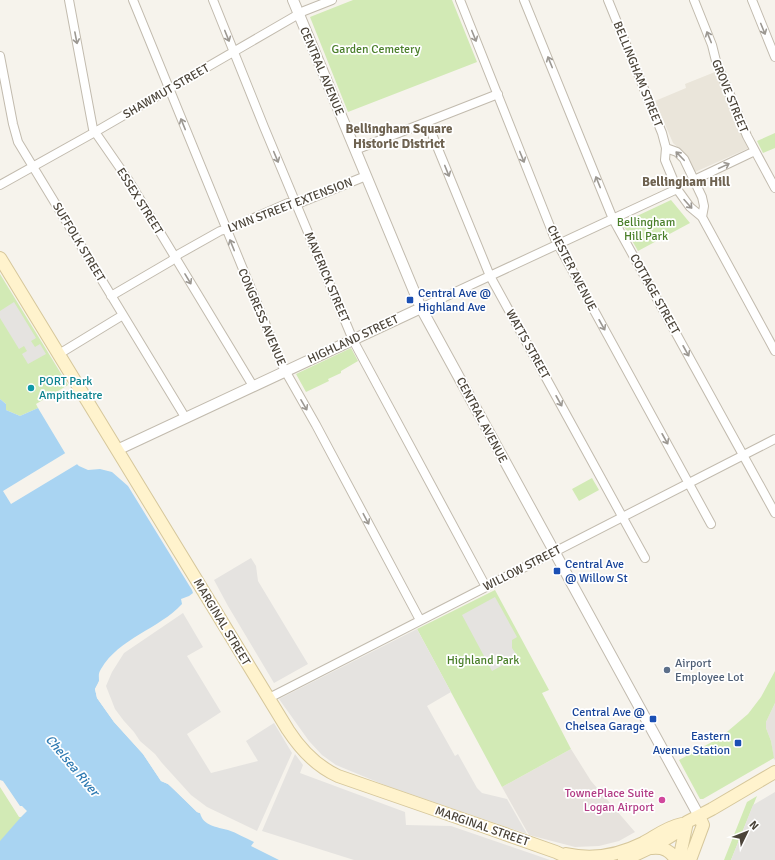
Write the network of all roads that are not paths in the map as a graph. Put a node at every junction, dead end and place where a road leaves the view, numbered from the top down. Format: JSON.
{"nodes":[{"id":1,"x":69,"y":0,"type":"edge"},
{"id":2,"x":133,"y":0,"type":"edge"},
{"id":3,"x":213,"y":0,"type":"edge"},
{"id":4,"x":292,"y":0,"type":"edge"},
{"id":5,"x":332,"y":0,"type":"edge"},
{"id":6,"x":460,"y":0,"type":"edge"},
{"id":7,"x":524,"y":0,"type":"edge"},
{"id":8,"x":608,"y":0,"type":"edge"},
{"id":9,"x":694,"y":0,"type":"edge"},
{"id":10,"x":752,"y":0,"type":"edge"},
{"id":11,"x":298,"y":14,"type":"junction"},
{"id":12,"x":234,"y":52,"type":"junction"},
{"id":13,"x":0,"y":56,"type":"edge"},
{"id":14,"x":775,"y":57,"type":"edge"},
{"id":15,"x":169,"y":89,"type":"junction"},
{"id":16,"x":498,"y":94,"type":"junction"},
{"id":17,"x":427,"y":122,"type":"junction"},
{"id":18,"x":95,"y":132,"type":"junction"},
{"id":19,"x":666,"y":148,"type":"junction"},
{"id":20,"x":355,"y":150,"type":"junction"},
{"id":21,"x":755,"y":151,"type":"junction"},
{"id":22,"x":33,"y":167,"type":"junction"},
{"id":23,"x":366,"y":176,"type":"junction"},
{"id":24,"x":694,"y":180,"type":"junction"},
{"id":25,"x":0,"y":185,"type":"edge"},
{"id":26,"x":775,"y":188,"type":"edge"},
{"id":27,"x":677,"y":189,"type":"junction"},
{"id":28,"x":295,"y":203,"type":"junction"},
{"id":29,"x":702,"y":217,"type":"junction"},
{"id":30,"x":613,"y":218,"type":"junction"},
{"id":31,"x":226,"y":230,"type":"junction"},
{"id":32,"x":558,"y":244,"type":"junction"},
{"id":33,"x":175,"y":257,"type":"junction"},
{"id":34,"x":0,"y":258,"type":"edge"},
{"id":35,"x":490,"y":276,"type":"junction"},
{"id":36,"x":112,"y":296,"type":"junction"},
{"id":37,"x":421,"y":308,"type":"junction"},
{"id":38,"x":123,"y":315,"type":"junction"},
{"id":39,"x":353,"y":340,"type":"junction"},
{"id":40,"x":775,"y":351,"type":"edge"},
{"id":41,"x":59,"y":354,"type":"junction"},
{"id":42,"x":285,"y":371,"type":"junction"},
{"id":43,"x":253,"y":386,"type":"junction"},
{"id":44,"x":185,"y":418,"type":"junction"},
{"id":45,"x":775,"y":439,"type":"edge"},
{"id":46,"x":117,"y":450,"type":"junction"},
{"id":47,"x":743,"y":455,"type":"junction"},
{"id":48,"x":689,"y":483,"type":"junction"},
{"id":49,"x":775,"y":513,"type":"edge"},
{"id":50,"x":623,"y":517,"type":"junction"},
{"id":51,"x":711,"y":524,"type":"dead end"},
{"id":52,"x":555,"y":551,"type":"junction"},
{"id":53,"x":645,"y":558,"type":"dead end"},
{"id":54,"x":486,"y":587,"type":"junction"},
{"id":55,"x":420,"y":620,"type":"junction"},
{"id":56,"x":269,"y":698,"type":"junction"},
{"id":57,"x":775,"y":772,"type":"edge"},
{"id":58,"x":691,"y":802,"type":"junction"},
{"id":59,"x":701,"y":821,"type":"junction"},
{"id":60,"x":687,"y":822,"type":"junction"},
{"id":61,"x":652,"y":848,"type":"junction"},
{"id":62,"x":556,"y":852,"type":"junction"},
{"id":63,"x":573,"y":860,"type":"edge"},
{"id":64,"x":624,"y":860,"type":"edge"},
{"id":65,"x":676,"y":860,"type":"edge"},
{"id":66,"x":679,"y":860,"type":"edge"},
{"id":67,"x":689,"y":860,"type":"edge"}],
"edges":[{"from":1,"to":18,"type":"street","name":"ESSEX STREET","one_way":true},
{"from":2,"to":15,"type":"street","name":"CONGRESS AVENUE"},
{"from":3,"to":12,"type":"street","name":"MAVERICK STREET","one_way":true},
{"from":4,"to":11,"type":"street","name":"CENTRAL AVENUE"},
{"from":5,"to":11,"type":"street","name":"SHAWMUT STREET"},
{"from":6,"to":16,"type":"street","name":"CHESTER AVENUE","one_way":true},
{"from":30,"to":7,"type":"street","name":"COTTAGE STREET","one_way":true},
{"from":8,"to":19,"type":"street","name":"BELLINGHAM STREET"},
{"from":21,"to":9,"type":"street","name":"GROVE STREET","one_way":true},
{"from":10,"to":14,"type":"street","one_way":true},
{"from":11,"to":12,"type":"street","name":"SHAWMUT STREET"},
{"from":11,"to":20,"type":"street","name":"CENTRAL AVENUE"},
{"from":12,"to":15,"type":"street","name":"SHAWMUT STREET"},
{"from":12,"to":28,"type":"street","name":"MAVERICK STREET","one_way":true},
{"from":13,"to":22,"type":"street","name":"SUFFOLK STREET"},
{"from":15,"to":18,"type":"street","name":"SHAWMUT STREET"},
{"from":31,"to":15,"type":"street","name":"CONGRESS AVENUE","one_way":true},
{"from":16,"to":17,"type":"street"},
{"from":16,"to":32,"type":"street","name":"CHESTER AVENUE","one_way":true},
{"from":17,"to":20,"type":"street"},
{"from":17,"to":35,"type":"street","name":"WATTS STREET","one_way":true},
{"from":18,"to":22,"type":"street","name":"SHAWMUT STREET"},
{"from":18,"to":33,"type":"street","name":"ESSEX STREET"},
{"from":24,"to":19,"type":"street","name":"BELLINGHAM STREET","one_way":true},
{"from":19,"to":27,"type":"street","name":"BELLINGHAM STREET"},
{"from":20,"to":23,"type":"street","name":"CENTRAL AVENUE"},
{"from":24,"to":21,"type":"street","one_way":true},
{"from":21,"to":26,"type":"street","name":"GROVE STREET"},
{"from":22,"to":25,"type":"street","name":"SHAWMUT STREET"},
{"from":22,"to":36,"type":"street","name":"SUFFOLK STREET"},
{"from":23,"to":28,"type":"street","name":"LYNN STREET EXTENSION"},
{"from":23,"to":37,"type":"street","name":"CENTRAL AVENUE"},
{"from":24,"to":29,"type":"street","name":"BELLINGHAM STREET"},
{"from":27,"to":29,"type":"street","name":"BELLINGHAM STREET","one_way":true},
{"from":27,"to":30,"type":"street","name":"HIGHLAND STREET"},
{"from":28,"to":31,"type":"street","name":"LYNN STREET EXTENSION"},
{"from":28,"to":39,"type":"street","name":"MAVERICK STREET"},
{"from":29,"to":40,"type":"street","name":"BELLINGHAM STREET"},
{"from":30,"to":32,"type":"street","name":"HIGHLAND STREET"},
{"from":30,"to":47,"type":"street","name":"COTTAGE STREET","one_way":true},
{"from":31,"to":33,"type":"street","name":"LYNN STREET EXTENSION"},
{"from":42,"to":31,"type":"street","name":"CONGRESS AVENUE","one_way":true},
{"from":32,"to":35,"type":"street","name":"HIGHLAND STREET"},
{"from":32,"to":48,"type":"street","name":"CHESTER AVENUE","one_way":true},
{"from":33,"to":36,"type":"street","name":"LYNN STREET EXTENSION"},
{"from":33,"to":43,"type":"street","name":"ESSEX STREET","one_way":true},
{"from":34,"to":41,"type":"main road","name":"MARGINAL STREET"},
{"from":35,"to":37,"type":"street","name":"HIGHLAND STREET"},
{"from":35,"to":50,"type":"street","name":"WATTS STREET","one_way":true},
{"from":36,"to":38,"type":"street","name":"SUFFOLK STREET"},
{"from":37,"to":39,"type":"street","name":"HIGHLAND STREET"},
{"from":37,"to":52,"type":"street","name":"CENTRAL AVENUE"},
{"from":38,"to":41,"type":"street"},
{"from":38,"to":44,"type":"street","name":"SUFFOLK STREET"},
{"from":39,"to":42,"type":"street","name":"HIGHLAND STREET"},
{"from":39,"to":54,"type":"street","name":"MAVERICK STREET"},
{"from":41,"to":46,"type":"main road","name":"MARGINAL STREET"},
{"from":42,"to":43,"type":"street","name":"HIGHLAND STREET"},
{"from":42,"to":55,"type":"street","name":"CONGRESS AVENUE","one_way":true},
{"from":43,"to":44,"type":"street","name":"HIGHLAND STREET"},
{"from":44,"to":46,"type":"street","name":"HIGHLAND STREET"},
{"from":45,"to":47,"type":"street","name":"WILLOW STREET"},
{"from":46,"to":56,"type":"main road","name":"MARGINAL STREET"},
{"from":47,"to":48,"type":"street","name":"WILLOW STREET"},
{"from":47,"to":49,"type":"street","name":"COTTAGE STREET"},
{"from":48,"to":50,"type":"street","name":"WILLOW STREET"},
{"from":48,"to":51,"type":"street","name":"CHESTER AVENUE"},
{"from":50,"to":52,"type":"street","name":"WILLOW STREET"},
{"from":50,"to":53,"type":"street","name":"WATTS STREET"},
{"from":52,"to":54,"type":"street","name":"WILLOW STREET"},
{"from":52,"to":58,"type":"street","name":"CENTRAL AVENUE"},
{"from":54,"to":55,"type":"street","name":"WILLOW STREET"},
{"from":55,"to":56,"type":"street","name":"WILLOW STREET"},
{"from":56,"to":62,"type":"main road","name":"MARGINAL STREET"},
{"from":57,"to":59,"type":"main road"},
{"from":58,"to":59,"type":"street","name":"CENTRAL AVENUE"},
{"from":58,"to":60,"type":"street"},
{"from":59,"to":60,"type":"main road"},
{"from":59,"to":67,"type":"main road"},
{"from":60,"to":61,"type":"main road"},
{"from":60,"to":62,"type":"main road","name":"MARGINAL STREET"},
{"from":60,"to":66,"type":"main road"},
{"from":60,"to":67,"type":"main road"},
{"from":61,"to":64,"type":"main road"},
{"from":61,"to":65,"type":"main road"},
{"from":62,"to":63,"type":"main road","name":"MARGINAL STREET"}]}
